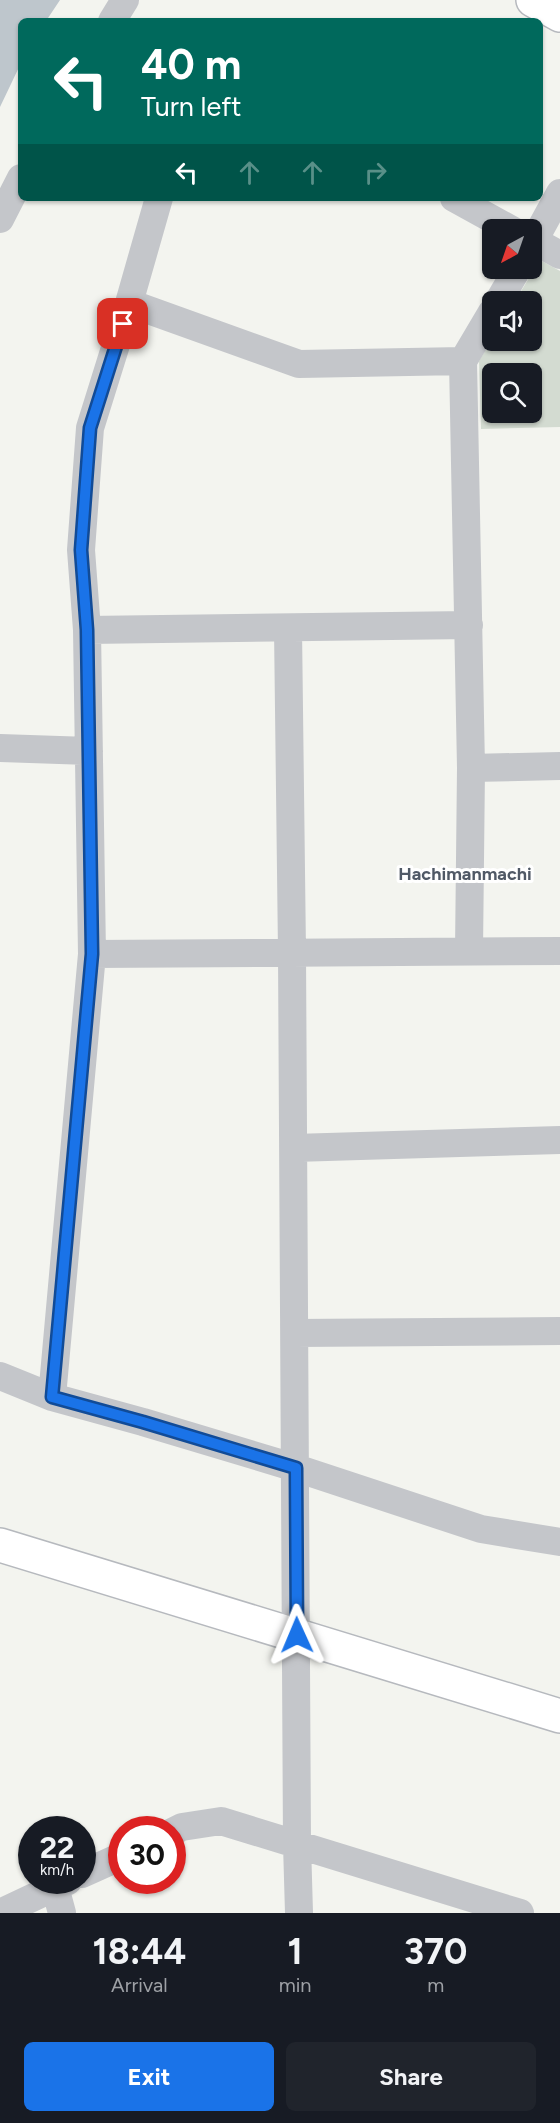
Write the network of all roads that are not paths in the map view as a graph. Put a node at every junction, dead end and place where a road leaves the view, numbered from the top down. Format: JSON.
{"nodes":[{"id":1,"x":125,"y":0,"type":"edge"},
{"id":2,"x":533,"y":0,"type":"edge"},
{"id":3,"x":560,"y":15,"type":"edge"},
{"id":4,"x":114,"y":18,"type":"edge"},
{"id":5,"x":18,"y":184,"type":"edge"},
{"id":6,"x":560,"y":193,"type":"edge"},
{"id":7,"x":158,"y":201,"type":"edge"},
{"id":8,"x":459,"y":201,"type":"edge"},
{"id":9,"x":0,"y":219,"type":"edge"},
{"id":10,"x":491,"y":219,"type":"edge"},
{"id":11,"x":541,"y":219,"type":"edge"},
{"id":12,"x":542,"y":246,"type":"edge"},
{"id":13,"x":560,"y":255,"type":"edge"},
{"id":14,"x":129,"y":303,"type":"junction"},
{"id":15,"x":482,"y":329,"type":"edge"},
{"id":16,"x":463,"y":362,"type":"junction"},
{"id":17,"x":469,"y":625,"type":"junction"},
{"id":18,"x":288,"y":628,"type":"junction"},
{"id":19,"x":87,"y":630,"type":"junction"},
{"id":20,"x":0,"y":748,"type":"edge"},
{"id":21,"x":89,"y":751,"type":"junction"},
{"id":22,"x":560,"y":766,"type":"edge"},
{"id":23,"x":471,"y":768,"type":"junction"},
{"id":24,"x":469,"y":951,"type":"junction"},
{"id":25,"x":560,"y":951,"type":"edge"},
{"id":26,"x":292,"y":952,"type":"junction"},
{"id":27,"x":92,"y":954,"type":"junction"},
{"id":28,"x":560,"y":1140,"type":"edge"},
{"id":29,"x":294,"y":1148,"type":"junction"},
{"id":30,"x":560,"y":1331,"type":"edge"},
{"id":31,"x":295,"y":1333,"type":"junction"},
{"id":32,"x":0,"y":1376,"type":"edge"},
{"id":33,"x":52,"y":1397,"type":"junction"},
{"id":34,"x":296,"y":1468,"type":"junction"},
{"id":35,"x":560,"y":1542,"type":"edge"},
{"id":36,"x":0,"y":1545,"type":"edge"},
{"id":37,"x":297,"y":1635,"type":"junction"},
{"id":38,"x":560,"y":1716,"type":"edge"},
{"id":39,"x":186,"y":1826,"type":"edge"},
{"id":40,"x":297,"y":1844,"type":"junction"},
{"id":41,"x":62,"y":1894,"type":"edge"},
{"id":42,"x":0,"y":1913,"type":"edge"},
{"id":43,"x":299,"y":1913,"type":"edge"},
{"id":44,"x":520,"y":1913,"type":"edge"}],
"edges":[{"from":1,"to":4,"type":"street"},
{"from":2,"to":3,"type":"street"},
{"from":5,"to":9,"type":"street"},
{"from":6,"to":11,"type":"street"},
{"from":7,"to":14,"type":"street"},
{"from":8,"to":10,"type":"street"},
{"from":12,"to":13,"type":"street"},
{"from":14,"to":16,"type":"street"},
{"from":14,"to":19,"type":"street"},
{"from":15,"to":16,"type":"street"},
{"from":16,"to":17,"type":"street"},
{"from":17,"to":18,"type":"street"},
{"from":17,"to":23,"type":"street"},
{"from":18,"to":19,"type":"street"},
{"from":18,"to":26,"type":"street"},
{"from":19,"to":21,"type":"street"},
{"from":20,"to":21,"type":"street"},
{"from":21,"to":27,"type":"street"},
{"from":22,"to":23,"type":"street"},
{"from":23,"to":24,"type":"street"},
{"from":24,"to":25,"type":"street"},
{"from":24,"to":26,"type":"street"},
{"from":26,"to":27,"type":"street"},
{"from":26,"to":29,"type":"street"},
{"from":27,"to":33,"type":"street"},
{"from":28,"to":29,"type":"street"},
{"from":29,"to":31,"type":"street"},
{"from":30,"to":31,"type":"street"},
{"from":31,"to":34,"type":"street"},
{"from":32,"to":33,"type":"street"},
{"from":33,"to":34,"type":"street"},
{"from":34,"to":35,"type":"street"},
{"from":34,"to":37,"type":"street"},
{"from":36,"to":37,"type":"street"},
{"from":37,"to":38,"type":"street"},
{"from":37,"to":40,"type":"street"},
{"from":39,"to":40,"type":"street"},
{"from":40,"to":43,"type":"street"},
{"from":40,"to":44,"type":"street"},
{"from":41,"to":42,"type":"street"}]}
